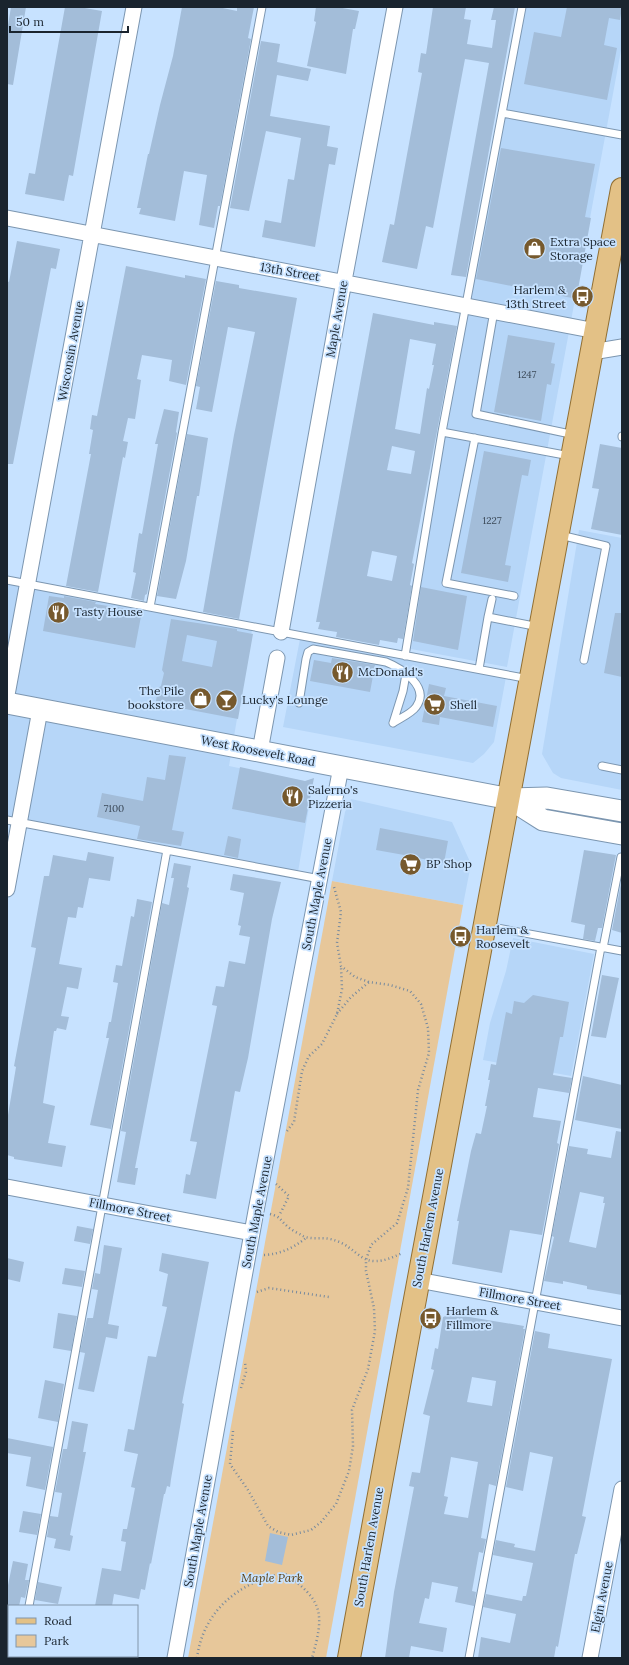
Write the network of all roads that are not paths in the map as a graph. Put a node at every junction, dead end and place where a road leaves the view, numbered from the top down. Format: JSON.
{"nodes":[{"id":1,"x":134,"y":7,"type":"edge"},
{"id":2,"x":262,"y":7,"type":"edge"},
{"id":3,"x":395,"y":7,"type":"edge"},
{"id":4,"x":522,"y":7,"type":"edge"},
{"id":5,"x":502,"y":113,"type":"junction"},
{"id":6,"x":622,"y":135,"type":"edge"},
{"id":7,"x":622,"y":189,"type":"edge"},
{"id":8,"x":7,"y":218,"type":"edge"},
{"id":9,"x":92,"y":234,"type":"junction"},
{"id":10,"x":215,"y":258,"type":"junction"},
{"id":11,"x":344,"y":282,"type":"junction"},
{"id":12,"x":467,"y":306,"type":"junction"},
{"id":13,"x":494,"y":311,"type":"junction"},
{"id":14,"x":596,"y":330,"type":"junction"},
{"id":15,"x":622,"y":347,"type":"edge"},
{"id":16,"x":592,"y":352,"type":"junction"},
{"id":17,"x":442,"y":432,"type":"junction"},
{"id":18,"x":577,"y":435,"type":"junction"},
{"id":19,"x":474,"y":438,"type":"junction"},
{"id":20,"x":573,"y":457,"type":"junction"},
{"id":21,"x":558,"y":535,"type":"junction"},
{"id":22,"x":7,"y":580,"type":"edge"},
{"id":23,"x":28,"y":584,"type":"junction"},
{"id":24,"x":514,"y":596,"type":"dead end"},
{"id":25,"x":492,"y":599,"type":"dead end"},
{"id":26,"x":150,"y":607,"type":"junction"},
{"id":27,"x":488,"y":616,"type":"junction"},
{"id":28,"x":541,"y":628,"type":"junction"},
{"id":29,"x":281,"y":632,"type":"junction"},
{"id":30,"x":405,"y":656,"type":"junction"},
{"id":31,"x":277,"y":658,"type":"dead end"},
{"id":32,"x":584,"y":660,"type":"dead end"},
{"id":33,"x":479,"y":669,"type":"junction"},
{"id":34,"x":406,"y":674,"type":"junction"},
{"id":35,"x":532,"y":679,"type":"junction"},
{"id":36,"x":7,"y":695,"type":"edge"},
{"id":37,"x":7,"y":703,"type":"edge"},
{"id":38,"x":299,"y":704,"type":"dead end"},
{"id":39,"x":40,"y":710,"type":"junction"},
{"id":40,"x":260,"y":751,"type":"junction"},
{"id":41,"x":602,"y":766,"type":"dead end"},
{"id":42,"x":341,"y":767,"type":"junction"},
{"id":43,"x":622,"y":770,"type":"edge"},
{"id":44,"x":510,"y":799,"type":"junction"},
{"id":45,"x":622,"y":811,"type":"edge"},
{"id":46,"x":13,"y":822,"type":"edge"},
{"id":47,"x":622,"y":834,"type":"edge"},
{"id":48,"x":167,"y":850,"type":"junction"},
{"id":49,"x":621,"y":857,"type":"dead end"},
{"id":50,"x":327,"y":882,"type":"junction"},
{"id":51,"x":7,"y":889,"type":"edge"},
{"id":52,"x":486,"y":926,"type":"junction"},
{"id":53,"x":602,"y":948,"type":"junction"},
{"id":54,"x":622,"y":951,"type":"edge"},
{"id":55,"x":7,"y":1187,"type":"edge"},
{"id":56,"x":102,"y":1205,"type":"junction"},
{"id":57,"x":252,"y":1233,"type":"junction"},
{"id":58,"x":418,"y":1280,"type":"junction"},
{"id":59,"x":535,"y":1302,"type":"junction"},
{"id":60,"x":622,"y":1318,"type":"edge"},
{"id":61,"x":622,"y":1488,"type":"edge"},
{"id":62,"x":29,"y":1605,"type":"edge"},
{"id":63,"x":175,"y":1658,"type":"edge"},
{"id":64,"x":349,"y":1658,"type":"edge"},
{"id":65,"x":469,"y":1658,"type":"edge"},
{"id":66,"x":590,"y":1658,"type":"edge"}],
"edges":[{"from":1,"to":9,"type":"street","name":"Wisconsin Avenue"},
{"from":2,"to":10,"type":"lane"},
{"from":3,"to":11,"type":"street","name":"Maple Avenue"},
{"from":4,"to":5,"type":"lane"},
{"from":5,"to":6,"type":"lane"},
{"from":5,"to":12,"type":"lane"},
{"from":7,"to":14,"type":"main road","name":"South Harlem Avenue"},
{"from":8,"to":9,"type":"street","name":"13th Street"},
{"from":9,"to":10,"type":"street","name":"13th Street"},
{"from":9,"to":23,"type":"street","name":"Wisconsin Avenue"},
{"from":10,"to":11,"type":"street","name":"13th Street"},
{"from":10,"to":26,"type":"lane"},
{"from":11,"to":12,"type":"street","name":"13th Street"},
{"from":11,"to":29,"type":"street","name":"Maple Avenue"},
{"from":12,"to":13,"type":"street","name":"13th Street"},
{"from":12,"to":17,"type":"lane"},
{"from":13,"to":14,"type":"street","name":"13th Street"},
{"from":13,"to":18,"type":"lane"},
{"from":14,"to":16,"type":"main road","name":"South Harlem Avenue"},
{"from":15,"to":16,"type":"street"},
{"from":16,"to":18,"type":"main road","name":"South Harlem Avenue"},
{"from":17,"to":19,"type":"lane"},
{"from":17,"to":30,"type":"lane"},
{"from":18,"to":20,"type":"main road","name":"South Harlem Avenue"},
{"from":19,"to":20,"type":"lane"},
{"from":19,"to":24,"type":"lane"},
{"from":20,"to":21,"type":"main road","name":"South Harlem Avenue"},
{"from":21,"to":28,"type":"main road","name":"South Harlem Avenue"},
{"from":21,"to":32,"type":"lane"},
{"from":22,"to":23,"type":"lane"},
{"from":23,"to":26,"type":"lane"},
{"from":23,"to":36,"type":"street","name":"Wisconsin Avenue"},
{"from":25,"to":27,"type":"lane"},
{"from":26,"to":29,"type":"lane"},
{"from":27,"to":28,"type":"lane"},
{"from":27,"to":33,"type":"lane"},
{"from":28,"to":35,"type":"main road","name":"South Harlem Avenue"},
{"from":29,"to":30,"type":"lane"},
{"from":30,"to":33,"type":"lane"},
{"from":31,"to":40,"type":"street"},
{"from":33,"to":35,"type":"lane"},
{"from":34,"to":34,"type":"lane"},
{"from":34,"to":38,"type":"lane"},
{"from":35,"to":44,"type":"main road","name":"South Harlem Avenue"},
{"from":37,"to":39,"type":"main road","name":"West Roosevelt Road"},
{"from":39,"to":40,"type":"main road","name":"West Roosevelt Road"},
{"from":39,"to":46,"type":"street"},
{"from":40,"to":42,"type":"main road","name":"West Roosevelt Road"},
{"from":41,"to":43,"type":"lane"},
{"from":42,"to":44,"type":"main road","name":"West Roosevelt Road"},
{"from":42,"to":50,"type":"street","name":"South Maple Avenue"},
{"from":44,"to":45,"type":"main road"},
{"from":44,"to":47,"type":"main road"},
{"from":44,"to":52,"type":"main road","name":"South Harlem Avenue"},
{"from":46,"to":48,"type":"lane"},
{"from":46,"to":51,"type":"street"},
{"from":48,"to":50,"type":"lane"},
{"from":48,"to":56,"type":"lane"},
{"from":49,"to":53,"type":"lane"},
{"from":50,"to":57,"type":"street","name":"South Maple Avenue"},
{"from":52,"to":53,"type":"lane"},
{"from":52,"to":58,"type":"main road","name":"South Harlem Avenue"},
{"from":53,"to":54,"type":"lane"},
{"from":53,"to":59,"type":"lane"},
{"from":55,"to":56,"type":"street","name":"Fillmore Street"},
{"from":56,"to":57,"type":"street","name":"Fillmore Street"},
{"from":56,"to":62,"type":"lane"},
{"from":57,"to":63,"type":"street","name":"South Maple Avenue"},
{"from":58,"to":59,"type":"street","name":"Fillmore Street"},
{"from":58,"to":64,"type":"main road","name":"South Harlem Avenue"},
{"from":59,"to":60,"type":"street","name":"Fillmore Street"},
{"from":59,"to":65,"type":"lane"},
{"from":61,"to":66,"type":"street","name":"Elgin Avenue"}]}
